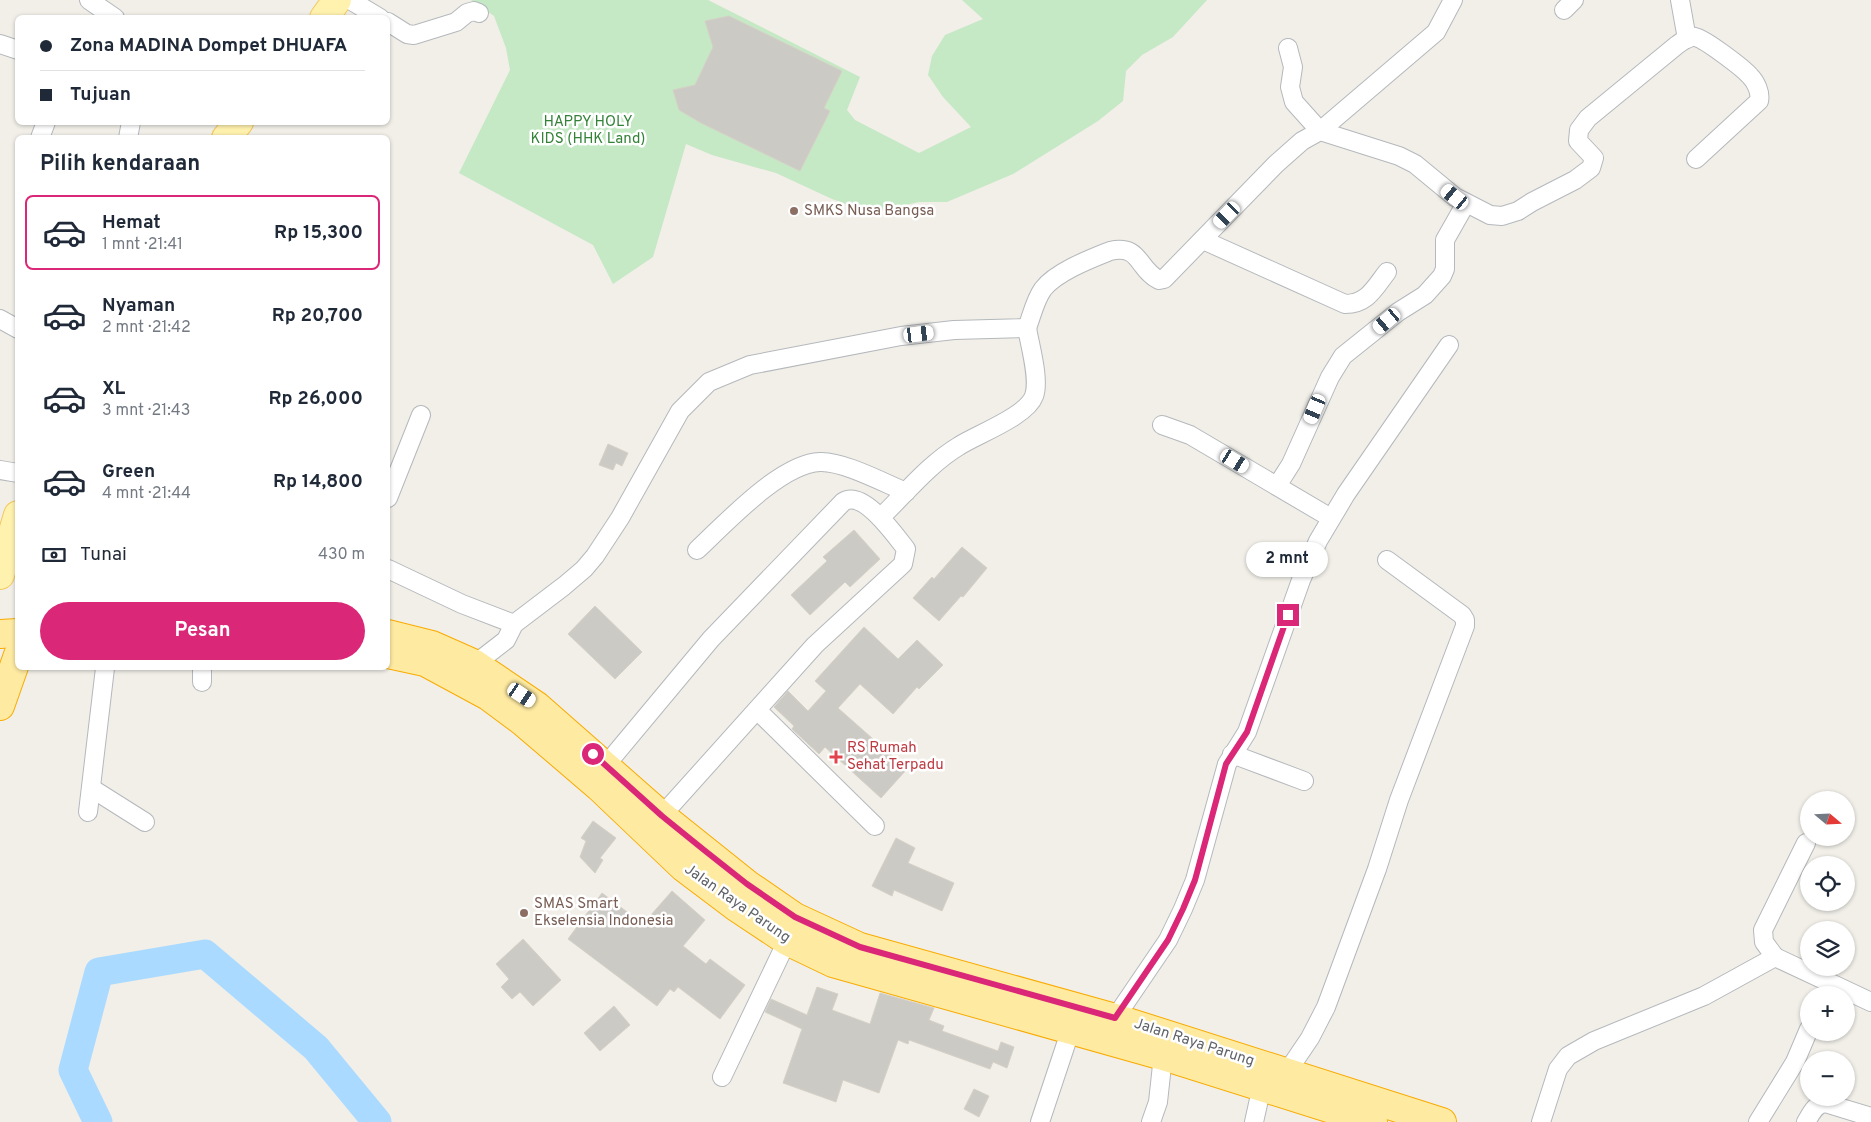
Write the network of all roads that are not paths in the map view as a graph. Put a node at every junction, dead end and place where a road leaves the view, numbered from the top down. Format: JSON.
{"nodes":[{"id":1,"x":89,"y":0,"type":"edge"},
{"id":2,"x":337,"y":0,"type":"edge"},
{"id":3,"x":350,"y":0,"type":"edge"},
{"id":4,"x":1453,"y":0,"type":"edge"},
{"id":5,"x":1680,"y":0,"type":"edge"},
{"id":6,"x":478,"y":13,"type":"dead end"},
{"id":7,"x":111,"y":15,"type":"edge"},
{"id":8,"x":326,"y":15,"type":"edge"},
{"id":9,"x":375,"y":15,"type":"edge"},
{"id":10,"x":390,"y":23,"type":"edge"},
{"id":11,"x":1687,"y":39,"type":"junction"},
{"id":12,"x":0,"y":44,"type":"edge"},
{"id":13,"x":1288,"y":48,"type":"dead end"},
{"id":14,"x":15,"y":49,"type":"edge"},
{"id":15,"x":237,"y":125,"type":"edge"},
{"id":16,"x":1320,"y":131,"type":"junction"},
{"id":17,"x":228,"y":135,"type":"edge"},
{"id":18,"x":1696,"y":158,"type":"dead end"},
{"id":19,"x":1466,"y":203,"type":"junction"},
{"id":20,"x":1203,"y":240,"type":"junction"},
{"id":21,"x":1387,"y":272,"type":"dead end"},
{"id":22,"x":0,"y":319,"type":"edge"},
{"id":23,"x":15,"y":327,"type":"edge"},
{"id":24,"x":1027,"y":328,"type":"junction"},
{"id":25,"x":1448,"y":345,"type":"dead end"},
{"id":26,"x":421,"y":415,"type":"dead end"},
{"id":27,"x":1162,"y":425,"type":"dead end"},
{"id":28,"x":0,"y":470,"type":"edge"},
{"id":29,"x":15,"y":472,"type":"edge"},
{"id":30,"x":1277,"y":486,"type":"junction"},
{"id":31,"x":906,"y":492,"type":"junction"},
{"id":32,"x":390,"y":493,"type":"edge"},
{"id":33,"x":880,"y":517,"type":"junction"},
{"id":34,"x":1331,"y":518,"type":"junction"},
{"id":35,"x":15,"y":523,"type":"edge"},
{"id":36,"x":697,"y":550,"type":"dead end"},
{"id":37,"x":1387,"y":560,"type":"dead end"},
{"id":38,"x":390,"y":570,"type":"edge"},
{"id":39,"x":0,"y":575,"type":"edge"},
{"id":40,"x":510,"y":631,"type":"junction"},
{"id":41,"x":15,"y":633,"type":"edge"},
{"id":42,"x":0,"y":634,"type":"edge"},
{"id":43,"x":390,"y":634,"type":"edge"},
{"id":44,"x":0,"y":653,"type":"edge"},
{"id":45,"x":15,"y":654,"type":"edge"},
{"id":46,"x":390,"y":654,"type":"edge"},
{"id":47,"x":15,"y":663,"type":"edge"},
{"id":48,"x":475,"y":664,"type":"junction"},
{"id":49,"x":105,"y":670,"type":"edge"},
{"id":50,"x":0,"y":706,"type":"edge"},
{"id":51,"x":757,"y":710,"type":"junction"},
{"id":52,"x":1232,"y":754,"type":"junction"},
{"id":53,"x":606,"y":765,"type":"junction"},
{"id":54,"x":1304,"y":781,"type":"dead end"},
{"id":55,"x":91,"y":788,"type":"junction"},
{"id":56,"x":88,"y":812,"type":"dead end"},
{"id":57,"x":145,"y":822,"type":"dead end"},
{"id":58,"x":654,"y":824,"type":"junction"},
{"id":59,"x":875,"y":826,"type":"dead end"},
{"id":60,"x":1805,"y":846,"type":"edge"},
{"id":61,"x":787,"y":941,"type":"junction"},
{"id":62,"x":1775,"y":957,"type":"junction"},
{"id":63,"x":1127,"y":1000,"type":"junction"},
{"id":64,"x":1871,"y":1002,"type":"edge"},
{"id":65,"x":1071,"y":1029,"type":"junction"},
{"id":66,"x":1804,"y":1041,"type":"edge"},
{"id":67,"x":1163,"y":1056,"type":"junction"},
{"id":68,"x":1287,"y":1072,"type":"junction"},
{"id":69,"x":722,"y":1077,"type":"dead end"},
{"id":70,"x":1262,"y":1086,"type":"junction"},
{"id":71,"x":1871,"y":1117,"type":"edge"},
{"id":72,"x":1542,"y":1120,"type":"edge"},
{"id":73,"x":1040,"y":1122,"type":"edge"},
{"id":74,"x":1151,"y":1122,"type":"edge"},
{"id":75,"x":1254,"y":1122,"type":"edge"},
{"id":76,"x":1373,"y":1122,"type":"edge"},
{"id":77,"x":1442,"y":1122,"type":"edge"},
{"id":78,"x":1758,"y":1122,"type":"edge"},
{"id":79,"x":1806,"y":1122,"type":"edge"}],
"edges":[{"from":1,"to":7,"type":"street"},
{"from":2,"to":8,"type":"main road"},
{"from":3,"to":9,"type":"street"},
{"from":4,"to":16,"type":"street"},
{"from":5,"to":11,"type":"street"},
{"from":6,"to":10,"type":"street"},
{"from":11,"to":18,"type":"street"},
{"from":11,"to":19,"type":"street"},
{"from":12,"to":14,"type":"street"},
{"from":13,"to":16,"type":"street"},
{"from":15,"to":17,"type":"main road"},
{"from":16,"to":19,"type":"street"},
{"from":16,"to":20,"type":"street"},
{"from":19,"to":30,"type":"street"},
{"from":20,"to":21,"type":"street"},
{"from":20,"to":24,"type":"street"},
{"from":22,"to":23,"type":"street"},
{"from":24,"to":31,"type":"street"},
{"from":24,"to":40,"type":"street"},
{"from":25,"to":34,"type":"street"},
{"from":26,"to":32,"type":"street"},
{"from":27,"to":30,"type":"street"},
{"from":28,"to":29,"type":"street"},
{"from":30,"to":34,"type":"street"},
{"from":31,"to":33,"type":"street"},
{"from":31,"to":36,"type":"street"},
{"from":33,"to":51,"type":"street"},
{"from":33,"to":53,"type":"street"},
{"from":34,"to":52,"type":"street"},
{"from":35,"to":39,"type":"main road"},
{"from":37,"to":68,"type":"street"},
{"from":38,"to":40,"type":"street"},
{"from":40,"to":48,"type":"street"},
{"from":41,"to":42,"type":"highway"},
{"from":43,"to":48,"type":"highway","name":"Jalan Raya Parung"},
{"from":44,"to":45,"type":"highway"},
{"from":46,"to":58,"type":"highway","name":"Jalan Raya Parung"},
{"from":47,"to":50,"type":"highway"},
{"from":48,"to":53,"type":"highway","name":"Jalan Raya Parung"},
{"from":49,"to":55,"type":"street"},
{"from":51,"to":58,"type":"street"},
{"from":51,"to":59,"type":"street"},
{"from":52,"to":54,"type":"street"},
{"from":52,"to":63,"type":"street"},
{"from":53,"to":58,"type":"highway","name":"Jalan Raya Parung"},
{"from":55,"to":56,"type":"street"},
{"from":55,"to":57,"type":"street"},
{"from":58,"to":61,"type":"highway","name":"Jalan Raya Parung"},
{"from":58,"to":63,"type":"highway","name":"Jalan Raya Parung"},
{"from":60,"to":62,"type":"street"},
{"from":61,"to":65,"type":"highway","name":"Jalan Raya Parung"},
{"from":61,"to":69,"type":"street"},
{"from":62,"to":64,"type":"street"},
{"from":62,"to":72,"type":"street"},
{"from":63,"to":68,"type":"highway","name":"Jalan Raya Parung"},
{"from":65,"to":67,"type":"highway","name":"Jalan Raya Parung"},
{"from":65,"to":73,"type":"street"},
{"from":66,"to":78,"type":"street"},
{"from":67,"to":70,"type":"highway","name":"Jalan Raya Parung"},
{"from":67,"to":74,"type":"street"},
{"from":68,"to":77,"type":"highway","name":"Jalan Raya Parung"},
{"from":70,"to":75,"type":"street"},
{"from":70,"to":76,"type":"highway","name":"Jalan Raya Parung"},
{"from":71,"to":79,"type":"street"}]}
